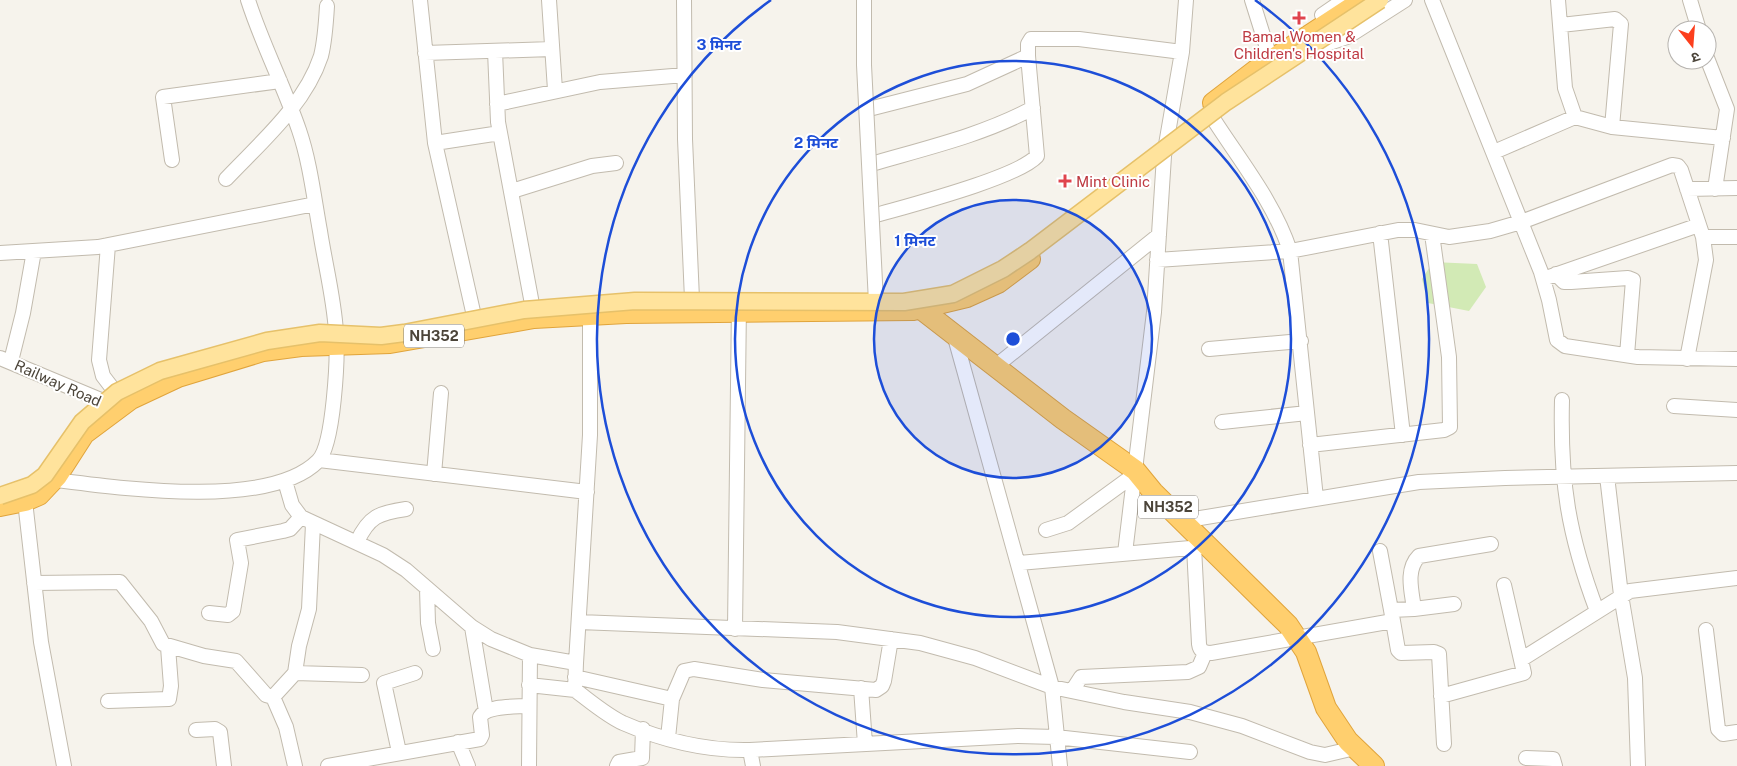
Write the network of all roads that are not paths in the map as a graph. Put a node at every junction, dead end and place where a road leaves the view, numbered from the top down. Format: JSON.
{"nodes":[{"id":1,"x":248,"y":0,"type":"edge"},
{"id":2,"x":420,"y":0,"type":"edge"},
{"id":3,"x":549,"y":0,"type":"edge"},
{"id":4,"x":684,"y":0,"type":"edge"},
{"id":5,"x":865,"y":0,"type":"edge"},
{"id":6,"x":1186,"y":0,"type":"edge"},
{"id":7,"x":1252,"y":0,"type":"edge"},
{"id":8,"x":1344,"y":0,"type":"edge"},
{"id":9,"x":1363,"y":0,"type":"edge"},
{"id":10,"x":1380,"y":0,"type":"edge"},
{"id":11,"x":1391,"y":0,"type":"edge"},
{"id":12,"x":1405,"y":0,"type":"edge"},
{"id":13,"x":1432,"y":0,"type":"edge"},
{"id":14,"x":1558,"y":0,"type":"edge"},
{"id":15,"x":1690,"y":0,"type":"edge"},
{"id":16,"x":327,"y":6,"type":"dead end"},
{"id":17,"x":1696,"y":20,"type":"edge"},
{"id":18,"x":1561,"y":25,"type":"junction"},
{"id":19,"x":1320,"y":46,"type":"junction"},
{"id":20,"x":552,"y":49,"type":"junction"},
{"id":21,"x":495,"y":51,"type":"junction"},
{"id":22,"x":1182,"y":52,"type":"junction"},
{"id":23,"x":425,"y":54,"type":"junction"},
{"id":24,"x":1028,"y":56,"type":"junction"},
{"id":25,"x":1272,"y":62,"type":"junction"},
{"id":26,"x":1713,"y":70,"type":"edge"},
{"id":27,"x":685,"y":75,"type":"junction"},
{"id":28,"x":280,"y":81,"type":"junction"},
{"id":29,"x":555,"y":90,"type":"junction"},
{"id":30,"x":497,"y":104,"type":"junction"},
{"id":31,"x":1732,"y":107,"type":"edge"},
{"id":32,"x":1033,"y":108,"type":"junction"},
{"id":33,"x":869,"y":109,"type":"junction"},
{"id":34,"x":291,"y":110,"type":"junction"},
{"id":35,"x":1575,"y":117,"type":"junction"},
{"id":36,"x":1214,"y":120,"type":"junction"},
{"id":37,"x":1612,"y":127,"type":"junction"},
{"id":38,"x":500,"y":133,"type":"junction"},
{"id":39,"x":1723,"y":138,"type":"junction"},
{"id":40,"x":435,"y":143,"type":"junction"},
{"id":41,"x":1165,"y":148,"type":"junction"},
{"id":42,"x":1494,"y":152,"type":"junction"},
{"id":43,"x":172,"y":160,"type":"dead end"},
{"id":44,"x":616,"y":163,"type":"dead end"},
{"id":45,"x":871,"y":164,"type":"junction"},
{"id":46,"x":226,"y":179,"type":"dead end"},
{"id":47,"x":1715,"y":188,"type":"junction"},
{"id":48,"x":1737,"y":188,"type":"edge"},
{"id":49,"x":1687,"y":189,"type":"junction"},
{"id":50,"x":512,"y":191,"type":"junction"},
{"id":51,"x":315,"y":204,"type":"junction"},
{"id":52,"x":874,"y":216,"type":"junction"},
{"id":53,"x":1521,"y":222,"type":"junction"},
{"id":54,"x":1701,"y":231,"type":"junction"},
{"id":55,"x":1380,"y":233,"type":"junction"},
{"id":56,"x":1432,"y":234,"type":"junction"},
{"id":57,"x":1159,"y":235,"type":"junction"},
{"id":58,"x":1737,"y":237,"type":"edge"},
{"id":59,"x":108,"y":245,"type":"junction"},
{"id":60,"x":34,"y":251,"type":"junction"},
{"id":61,"x":1290,"y":251,"type":"junction"},
{"id":62,"x":0,"y":253,"type":"edge"},
{"id":63,"x":1157,"y":260,"type":"junction"},
{"id":64,"x":1550,"y":276,"type":"junction"},
{"id":65,"x":692,"y":299,"type":"junction"},
{"id":66,"x":914,"y":303,"type":"junction"},
{"id":67,"x":532,"y":304,"type":"junction"},
{"id":68,"x":877,"y":304,"type":"junction"},
{"id":69,"x":740,"y":306,"type":"junction"},
{"id":70,"x":590,"y":307,"type":"junction"},
{"id":71,"x":474,"y":316,"type":"junction"},
{"id":72,"x":954,"y":333,"type":"junction"},
{"id":73,"x":337,"y":338,"type":"junction"},
{"id":74,"x":1301,"y":341,"type":"junction"},
{"id":75,"x":1209,"y":349,"type":"dead end"},
{"id":76,"x":1627,"y":355,"type":"junction"},
{"id":77,"x":1686,"y":358,"type":"junction"},
{"id":78,"x":5,"y":359,"type":"edge"},
{"id":79,"x":1737,"y":359,"type":"edge"},
{"id":80,"x":996,"y":366,"type":"junction"},
{"id":81,"x":442,"y":393,"type":"dead end"},
{"id":82,"x":1562,"y":400,"type":"dead end"},
{"id":83,"x":111,"y":401,"type":"junction"},
{"id":84,"x":1674,"y":406,"type":"dead end"},
{"id":85,"x":1737,"y":410,"type":"edge"},
{"id":86,"x":1307,"y":413,"type":"junction"},
{"id":87,"x":1222,"y":422,"type":"dead end"},
{"id":88,"x":1403,"y":435,"type":"junction"},
{"id":89,"x":1310,"y":445,"type":"junction"},
{"id":90,"x":319,"y":460,"type":"junction"},
{"id":91,"x":1134,"y":473,"type":"junction"},
{"id":92,"x":1737,"y":473,"type":"edge"},
{"id":93,"x":434,"y":474,"type":"junction"},
{"id":94,"x":1608,"y":476,"type":"junction"},
{"id":95,"x":47,"y":478,"type":"junction"},
{"id":96,"x":1562,"y":478,"type":"junction"},
{"id":97,"x":285,"y":481,"type":"junction"},
{"id":98,"x":587,"y":492,"type":"junction"},
{"id":99,"x":0,"y":496,"type":"edge"},
{"id":100,"x":1316,"y":498,"type":"junction"},
{"id":101,"x":25,"y":501,"type":"junction"},
{"id":102,"x":0,"y":506,"type":"edge"},
{"id":103,"x":406,"y":509,"type":"dead end"},
{"id":104,"x":307,"y":520,"type":"junction"},
{"id":105,"x":1182,"y":521,"type":"junction"},
{"id":106,"x":1046,"y":530,"type":"dead end"},
{"id":107,"x":357,"y":542,"type":"junction"},
{"id":108,"x":1491,"y":544,"type":"dead end"},
{"id":109,"x":1201,"y":547,"type":"junction"},
{"id":110,"x":1380,"y":550,"type":"dead end"},
{"id":111,"x":1125,"y":554,"type":"junction"},
{"id":112,"x":1019,"y":563,"type":"junction"},
{"id":113,"x":1737,"y":578,"type":"edge"},
{"id":114,"x":34,"y":583,"type":"junction"},
{"id":115,"x":1504,"y":585,"type":"dead end"},
{"id":116,"x":427,"y":588,"type":"junction"},
{"id":117,"x":1621,"y":595,"type":"junction"},
{"id":118,"x":1454,"y":604,"type":"dead end"},
{"id":119,"x":1414,"y":609,"type":"junction"},
{"id":120,"x":1596,"y":611,"type":"junction"},
{"id":121,"x":209,"y":613,"type":"dead end"},
{"id":122,"x":1392,"y":616,"type":"junction"},
{"id":123,"x":579,"y":622,"type":"junction"},
{"id":124,"x":472,"y":627,"type":"junction"},
{"id":125,"x":734,"y":629,"type":"junction"},
{"id":126,"x":1706,"y":630,"type":"dead end"},
{"id":127,"x":1296,"y":638,"type":"junction"},
{"id":128,"x":891,"y":639,"type":"junction"},
{"id":129,"x":168,"y":647,"type":"junction"},
{"id":130,"x":433,"y":649,"type":"dead end"},
{"id":131,"x":1204,"y":653,"type":"junction"},
{"id":132,"x":530,"y":655,"type":"junction"},
{"id":133,"x":1522,"y":659,"type":"junction"},
{"id":134,"x":295,"y":673,"type":"junction"},
{"id":135,"x":415,"y":673,"type":"dead end"},
{"id":136,"x":362,"y":675,"type":"dead end"},
{"id":137,"x":575,"y":677,"type":"junction"},
{"id":138,"x":529,"y":685,"type":"junction"},
{"id":139,"x":1052,"y":687,"type":"junction"},
{"id":140,"x":860,"y":688,"type":"junction"},
{"id":141,"x":1072,"y":691,"type":"junction"},
{"id":142,"x":1441,"y":696,"type":"junction"},
{"id":143,"x":273,"y":697,"type":"junction"},
{"id":144,"x":672,"y":699,"type":"junction"},
{"id":145,"x":108,"y":701,"type":"dead end"},
{"id":146,"x":528,"y":706,"type":"junction"},
{"id":147,"x":486,"y":711,"type":"junction"},
{"id":148,"x":642,"y":729,"type":"junction"},
{"id":149,"x":196,"y":730,"type":"dead end"},
{"id":150,"x":1737,"y":732,"type":"edge"},
{"id":151,"x":1056,"y":737,"type":"junction"},
{"id":152,"x":668,"y":738,"type":"junction"},
{"id":153,"x":458,"y":742,"type":"junction"},
{"id":154,"x":865,"y":744,"type":"junction"},
{"id":155,"x":1444,"y":744,"type":"dead end"},
{"id":156,"x":1355,"y":748,"type":"junction"},
{"id":157,"x":750,"y":750,"type":"junction"},
{"id":158,"x":399,"y":752,"type":"junction"},
{"id":159,"x":1190,"y":752,"type":"dead end"},
{"id":160,"x":1526,"y":758,"type":"dead end"},
{"id":161,"x":333,"y":765,"type":"edge"},
{"id":162,"x":64,"y":766,"type":"edge"},
{"id":163,"x":224,"y":766,"type":"edge"},
{"id":164,"x":294,"y":766,"type":"edge"},
{"id":165,"x":468,"y":766,"type":"edge"},
{"id":166,"x":529,"y":766,"type":"edge"},
{"id":167,"x":617,"y":766,"type":"edge"},
{"id":168,"x":753,"y":766,"type":"edge"},
{"id":169,"x":1060,"y":766,"type":"edge"},
{"id":170,"x":1374,"y":766,"type":"edge"},
{"id":171,"x":1555,"y":766,"type":"edge"},
{"id":172,"x":1638,"y":766,"type":"edge"}],
"edges":[{"from":1,"to":28,"type":"street"},
{"from":2,"to":23,"type":"street"},
{"from":3,"to":20,"type":"street"},
{"from":4,"to":27,"type":"street"},
{"from":5,"to":33,"type":"street"},
{"from":5,"to":68,"type":"street","bridge":true},
{"from":6,"to":22,"type":"street"},
{"from":7,"to":25,"type":"street"},
{"from":8,"to":25,"type":"street"},
{"from":9,"to":25,"type":"highway"},
{"from":10,"to":68,"type":"main road","bridge":true},
{"from":11,"to":19,"type":"highway"},
{"from":12,"to":19,"type":"street"},
{"from":13,"to":42,"type":"street"},
{"from":14,"to":18,"type":"street"},
{"from":15,"to":17,"type":"street"},
{"from":16,"to":34,"type":"street"},
{"from":18,"to":35,"type":"street"},
{"from":18,"to":37,"type":"street"},
{"from":19,"to":25,"type":"highway"},
{"from":20,"to":21,"type":"street"},
{"from":20,"to":29,"type":"street"},
{"from":21,"to":23,"type":"street"},
{"from":21,"to":30,"type":"street"},
{"from":22,"to":24,"type":"street"},
{"from":22,"to":41,"type":"street"},
{"from":23,"to":40,"type":"street"},
{"from":24,"to":32,"type":"street"},
{"from":24,"to":33,"type":"street"},
{"from":25,"to":36,"type":"highway"},
{"from":25,"to":41,"type":"highway"},
{"from":26,"to":31,"type":"street"},
{"from":27,"to":29,"type":"street"},
{"from":27,"to":65,"type":"street"},
{"from":28,"to":34,"type":"street"},
{"from":28,"to":43,"type":"street"},
{"from":29,"to":30,"type":"street"},
{"from":30,"to":38,"type":"street"},
{"from":31,"to":39,"type":"street"},
{"from":32,"to":45,"type":"street"},
{"from":32,"to":52,"type":"street"},
{"from":33,"to":45,"type":"street"},
{"from":34,"to":46,"type":"street"},
{"from":34,"to":51,"type":"street"},
{"from":35,"to":37,"type":"street"},
{"from":35,"to":42,"type":"street"},
{"from":36,"to":41,"type":"highway"},
{"from":36,"to":61,"type":"street"},
{"from":37,"to":39,"type":"street"},
{"from":38,"to":40,"type":"street"},
{"from":38,"to":50,"type":"street"},
{"from":39,"to":47,"type":"street"},
{"from":40,"to":71,"type":"street"},
{"from":41,"to":57,"type":"street"},
{"from":41,"to":66,"type":"highway"},
{"from":42,"to":53,"type":"street"},
{"from":44,"to":50,"type":"street"},
{"from":45,"to":52,"type":"street"},
{"from":47,"to":48,"type":"street"},
{"from":47,"to":49,"type":"street"},
{"from":49,"to":53,"type":"street"},
{"from":49,"to":54,"type":"street"},
{"from":50,"to":67,"type":"street"},
{"from":51,"to":59,"type":"street"},
{"from":51,"to":73,"type":"street"},
{"from":52,"to":68,"type":"street"},
{"from":53,"to":56,"type":"street"},
{"from":53,"to":64,"type":"street"},
{"from":54,"to":58,"type":"street"},
{"from":54,"to":64,"type":"street"},
{"from":54,"to":77,"type":"street"},
{"from":55,"to":56,"type":"street"},
{"from":55,"to":61,"type":"street"},
{"from":55,"to":88,"type":"street"},
{"from":56,"to":88,"type":"street"},
{"from":57,"to":63,"type":"street"},
{"from":57,"to":80,"type":"street"},
{"from":59,"to":60,"type":"street"},
{"from":59,"to":83,"type":"street"},
{"from":60,"to":62,"type":"street"},
{"from":60,"to":78,"type":"street"},
{"from":61,"to":63,"type":"street"},
{"from":61,"to":74,"type":"street"},
{"from":63,"to":91,"type":"street"},
{"from":64,"to":76,"type":"street"},
{"from":64,"to":76,"type":"street"},
{"from":65,"to":69,"type":"highway","number":"NH352"},
{"from":65,"to":70,"type":"highway","number":"NH352"},
{"from":66,"to":68,"type":"highway","number":"NH352"},
{"from":66,"to":72,"type":"highway","number":"NH352"},
{"from":67,"to":70,"type":"highway","number":"NH352"},
{"from":67,"to":71,"type":"highway","number":"NH352"},
{"from":68,"to":69,"type":"highway","number":"NH352"},
{"from":68,"to":99,"type":"main road","bridge":true},
{"from":69,"to":70,"type":"highway","number":"NH352"},
{"from":69,"to":125,"type":"street"},
{"from":70,"to":73,"type":"highway","number":"NH352"},
{"from":70,"to":98,"type":"street"},
{"from":71,"to":73,"type":"highway","number":"NH352"},
{"from":72,"to":80,"type":"highway","number":"NH352"},
{"from":72,"to":112,"type":"street"},
{"from":73,"to":83,"type":"highway","number":"NH352"},
{"from":73,"to":90,"type":"street"},
{"from":74,"to":75,"type":"street"},
{"from":74,"to":86,"type":"street"},
{"from":76,"to":77,"type":"street"},
{"from":77,"to":79,"type":"street"},
{"from":78,"to":83,"type":"street","name":"Railway Road"},
{"from":80,"to":91,"type":"highway","number":"NH352"},
{"from":81,"to":93,"type":"street"},
{"from":82,"to":96,"type":"street"},
{"from":83,"to":95,"type":"highway","number":"NH352"},
{"from":84,"to":85,"type":"street"},
{"from":86,"to":87,"type":"street"},
{"from":86,"to":89,"type":"street"},
{"from":88,"to":89,"type":"street"},
{"from":89,"to":100,"type":"street"},
{"from":90,"to":93,"type":"street"},
{"from":90,"to":97,"type":"street"},
{"from":91,"to":105,"type":"highway","number":"NH352"},
{"from":91,"to":106,"type":"street"},
{"from":91,"to":111,"type":"street"},
{"from":92,"to":94,"type":"street"},
{"from":93,"to":98,"type":"street"},
{"from":94,"to":96,"type":"street"},
{"from":94,"to":117,"type":"street"},
{"from":95,"to":97,"type":"street"},
{"from":95,"to":99,"type":"highway","number":"NH352"},
{"from":95,"to":101,"type":"highway","number":"NH352"},
{"from":96,"to":100,"type":"street"},
{"from":96,"to":120,"type":"street"},
{"from":97,"to":104,"type":"street"},
{"from":98,"to":123,"type":"street"},
{"from":100,"to":105,"type":"street"},
{"from":101,"to":102,"type":"highway","number":"NH352"},
{"from":101,"to":114,"type":"street"},
{"from":103,"to":107,"type":"street"},
{"from":104,"to":107,"type":"street"},
{"from":104,"to":121,"type":"street"},
{"from":104,"to":134,"type":"street"},
{"from":105,"to":109,"type":"highway","number":"NH352"},
{"from":107,"to":116,"type":"street"},
{"from":108,"to":119,"type":"street"},
{"from":109,"to":111,"type":"street"},
{"from":109,"to":127,"type":"highway","number":"NH352"},
{"from":109,"to":131,"type":"street"},
{"from":110,"to":122,"type":"street"},
{"from":111,"to":112,"type":"street"},
{"from":112,"to":139,"type":"street"},
{"from":113,"to":117,"type":"street"},
{"from":114,"to":129,"type":"street"},
{"from":114,"to":162,"type":"street"},
{"from":115,"to":133,"type":"street"},
{"from":116,"to":124,"type":"street"},
{"from":116,"to":130,"type":"street"},
{"from":117,"to":120,"type":"street"},
{"from":117,"to":172,"type":"street"},
{"from":118,"to":119,"type":"street"},
{"from":119,"to":122,"type":"street"},
{"from":120,"to":133,"type":"street"},
{"from":122,"to":127,"type":"street"},
{"from":122,"to":142,"type":"street"},
{"from":123,"to":125,"type":"street"},
{"from":123,"to":137,"type":"street"},
{"from":124,"to":132,"type":"street"},
{"from":124,"to":147,"type":"street"},
{"from":125,"to":128,"type":"street"},
{"from":126,"to":150,"type":"street"},
{"from":127,"to":131,"type":"street"},
{"from":127,"to":156,"type":"highway","number":"NH352"},
{"from":128,"to":139,"type":"street"},
{"from":128,"to":140,"type":"street"},
{"from":129,"to":143,"type":"street"},
{"from":129,"to":145,"type":"street"},
{"from":131,"to":141,"type":"street"},
{"from":132,"to":137,"type":"street"},
{"from":132,"to":138,"type":"street"},
{"from":133,"to":142,"type":"street"},
{"from":134,"to":136,"type":"street"},
{"from":134,"to":143,"type":"street"},
{"from":135,"to":158,"type":"street"},
{"from":137,"to":138,"type":"street"},
{"from":137,"to":144,"type":"street"},
{"from":137,"to":148,"type":"street"},
{"from":138,"to":146,"type":"street"},
{"from":139,"to":141,"type":"street"},
{"from":139,"to":151,"type":"street"},
{"from":140,"to":144,"type":"street"},
{"from":140,"to":154,"type":"street"},
{"from":141,"to":156,"type":"street"},
{"from":142,"to":155,"type":"street"},
{"from":143,"to":164,"type":"street"},
{"from":144,"to":152,"type":"street"},
{"from":146,"to":147,"type":"street"},
{"from":146,"to":166,"type":"street"},
{"from":147,"to":153,"type":"street"},
{"from":148,"to":152,"type":"street"},
{"from":148,"to":167,"type":"street"},
{"from":149,"to":163,"type":"street"},
{"from":151,"to":154,"type":"street"},
{"from":151,"to":159,"type":"street"},
{"from":151,"to":169,"type":"street"},
{"from":152,"to":157,"type":"street"},
{"from":153,"to":158,"type":"street"},
{"from":153,"to":165,"type":"street"},
{"from":154,"to":157,"type":"street"},
{"from":156,"to":170,"type":"highway","number":"NH352"},
{"from":157,"to":168,"type":"street"},
{"from":158,"to":161,"type":"street"},
{"from":160,"to":171,"type":"street"}]}
